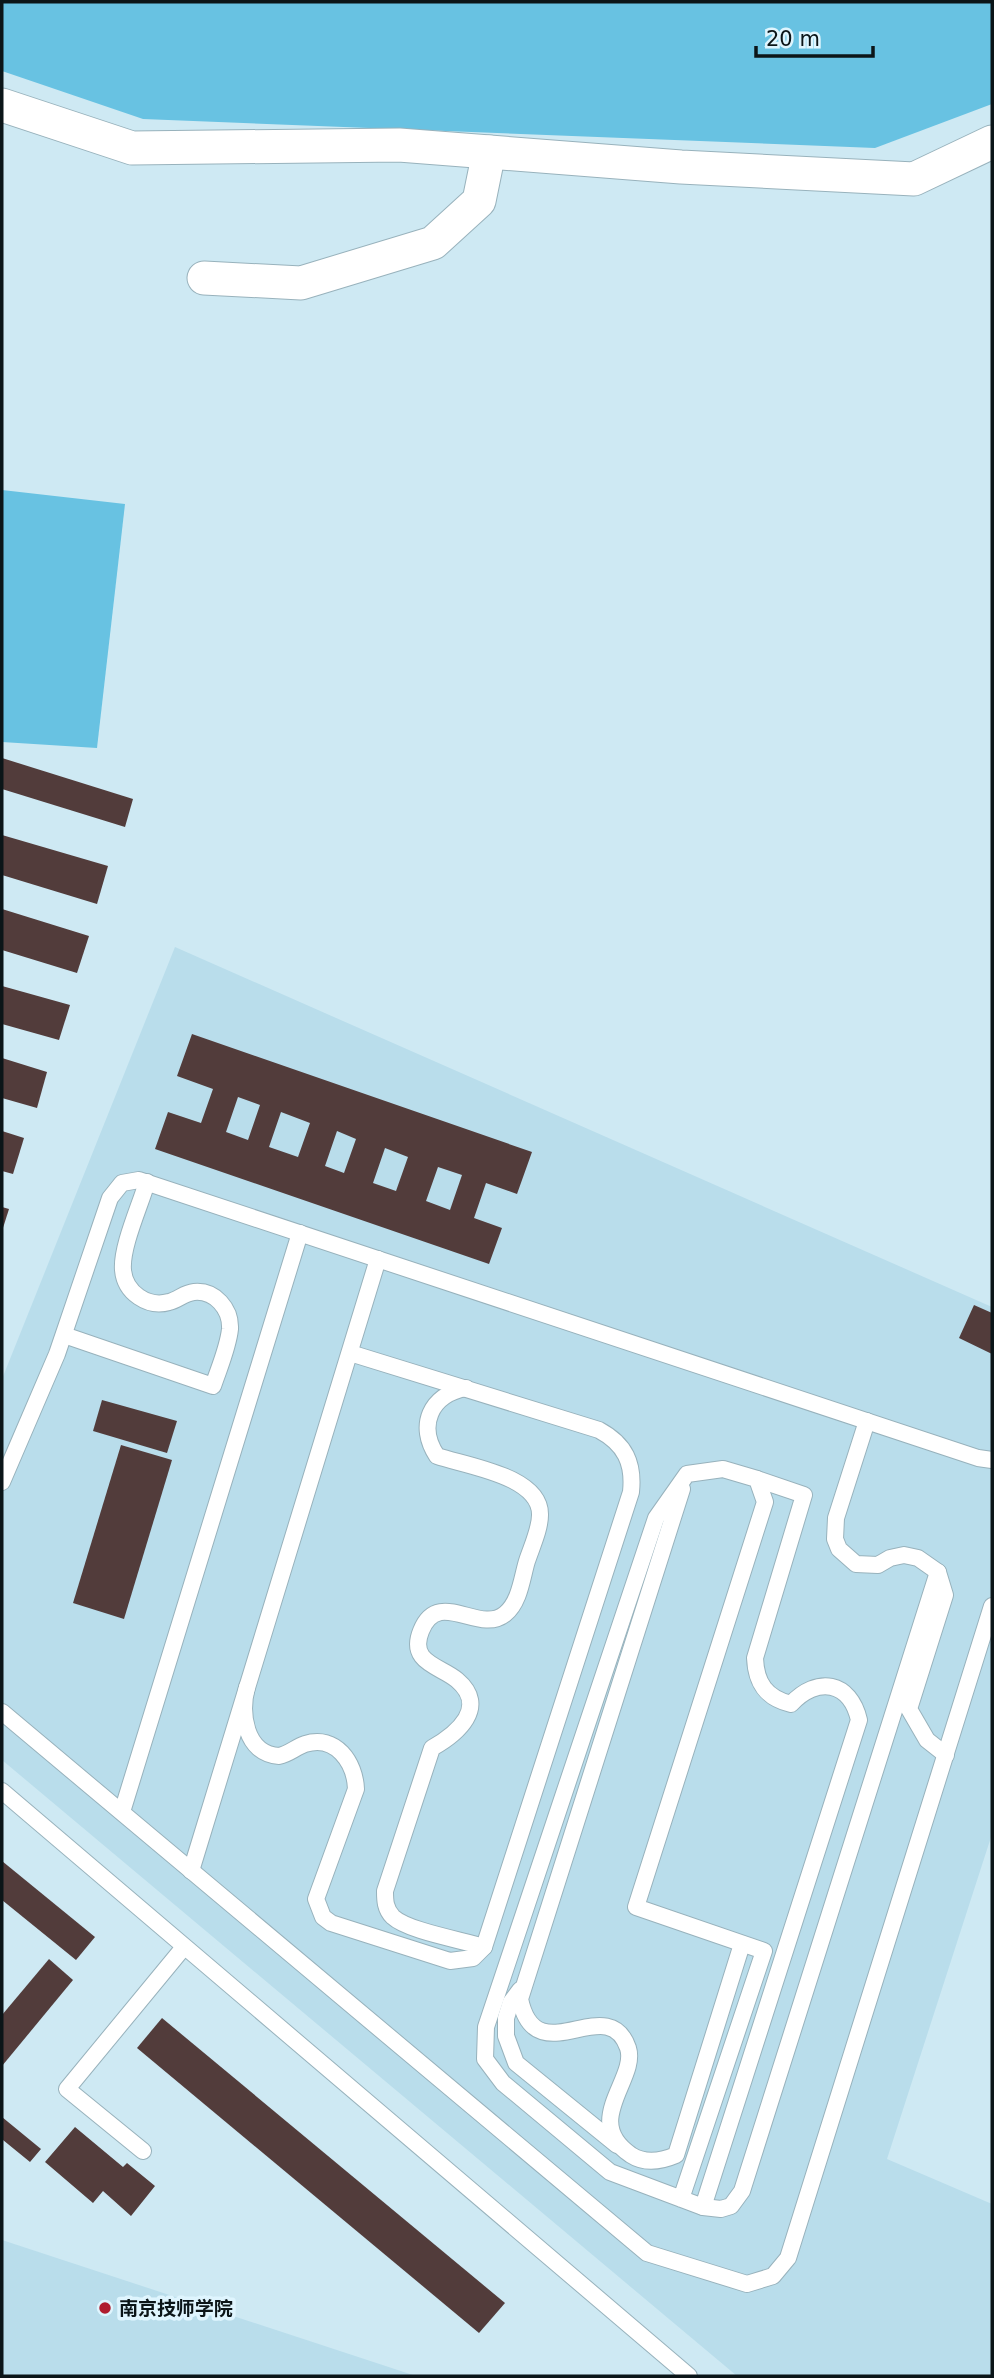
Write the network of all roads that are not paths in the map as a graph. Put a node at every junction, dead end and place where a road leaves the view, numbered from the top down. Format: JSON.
{"nodes":[{"id":1,"x":2,"y":105,"type":"edge"},
{"id":2,"x":992,"y":142,"type":"edge"},
{"id":3,"x":489,"y":152,"type":"junction"},
{"id":4,"x":204,"y":278,"type":"dead end"},
{"id":5,"x":147,"y":1182,"type":"junction"},
{"id":6,"x":299,"y":1233,"type":"junction"},
{"id":7,"x":378,"y":1259,"type":"junction"},
{"id":8,"x":64,"y":1335,"type":"junction"},
{"id":9,"x":350,"y":1353,"type":"junction"},
{"id":10,"x":494,"y":1397,"type":"junction"},
{"id":11,"x":867,"y":1421,"type":"junction"},
{"id":12,"x":992,"y":1460,"type":"edge"},
{"id":13,"x":687,"y":1474,"type":"junction"},
{"id":14,"x":757,"y":1479,"type":"junction"},
{"id":15,"x":2,"y":1482,"type":"edge"},
{"id":16,"x":937,"y":1572,"type":"junction"},
{"id":17,"x":992,"y":1606,"type":"edge"},
{"id":18,"x":247,"y":1687,"type":"junction"},
{"id":19,"x":2,"y":1712,"type":"edge"},
{"id":20,"x":946,"y":1755,"type":"junction"},
{"id":21,"x":2,"y":1791,"type":"edge"},
{"id":22,"x":121,"y":1812,"type":"junction"},
{"id":23,"x":191,"y":1871,"type":"junction"},
{"id":24,"x":743,"y":1944,"type":"junction"},
{"id":25,"x":184,"y":1947,"type":"junction"},
{"id":26,"x":484,"y":1947,"type":"junction"},
{"id":27,"x":521,"y":1988,"type":"junction"},
{"id":28,"x":623,"y":2149,"type":"junction"},
{"id":29,"x":143,"y":2151,"type":"dead end"},
{"id":30,"x":681,"y":2199,"type":"junction"},
{"id":31,"x":702,"y":2207,"type":"junction"},
{"id":32,"x":689,"y":2376,"type":"edge"}],
"edges":[{"from":1,"to":3,"type":"street"},
{"from":2,"to":3,"type":"street"},
{"from":3,"to":4,"type":"street"},
{"from":5,"to":6,"type":"lane"},
{"from":5,"to":8,"type":"lane"},
{"from":5,"to":8,"type":"lane"},
{"from":6,"to":7,"type":"lane"},
{"from":6,"to":22,"type":"lane"},
{"from":7,"to":9,"type":"lane"},
{"from":7,"to":11,"type":"lane"},
{"from":8,"to":15,"type":"lane"},
{"from":9,"to":10,"type":"lane"},
{"from":9,"to":18,"type":"lane"},
{"from":10,"to":26,"type":"lane"},
{"from":10,"to":26,"type":"lane"},
{"from":11,"to":12,"type":"lane"},
{"from":11,"to":16,"type":"lane"},
{"from":13,"to":14,"type":"lane"},
{"from":13,"to":27,"type":"lane"},
{"from":13,"to":30,"type":"lane"},
{"from":14,"to":24,"type":"lane"},
{"from":14,"to":31,"type":"lane"},
{"from":16,"to":20,"type":"lane"},
{"from":16,"to":31,"type":"lane"},
{"from":17,"to":20,"type":"lane"},
{"from":18,"to":23,"type":"lane"},
{"from":18,"to":26,"type":"lane"},
{"from":19,"to":22,"type":"lane"},
{"from":20,"to":23,"type":"lane"},
{"from":21,"to":25,"type":"lane"},
{"from":22,"to":23,"type":"lane"},
{"from":24,"to":28,"type":"lane"},
{"from":24,"to":30,"type":"lane"},
{"from":25,"to":29,"type":"lane"},
{"from":25,"to":32,"type":"lane"},
{"from":27,"to":28,"type":"lane"},
{"from":27,"to":28,"type":"lane"},
{"from":30,"to":31,"type":"lane"}]}
